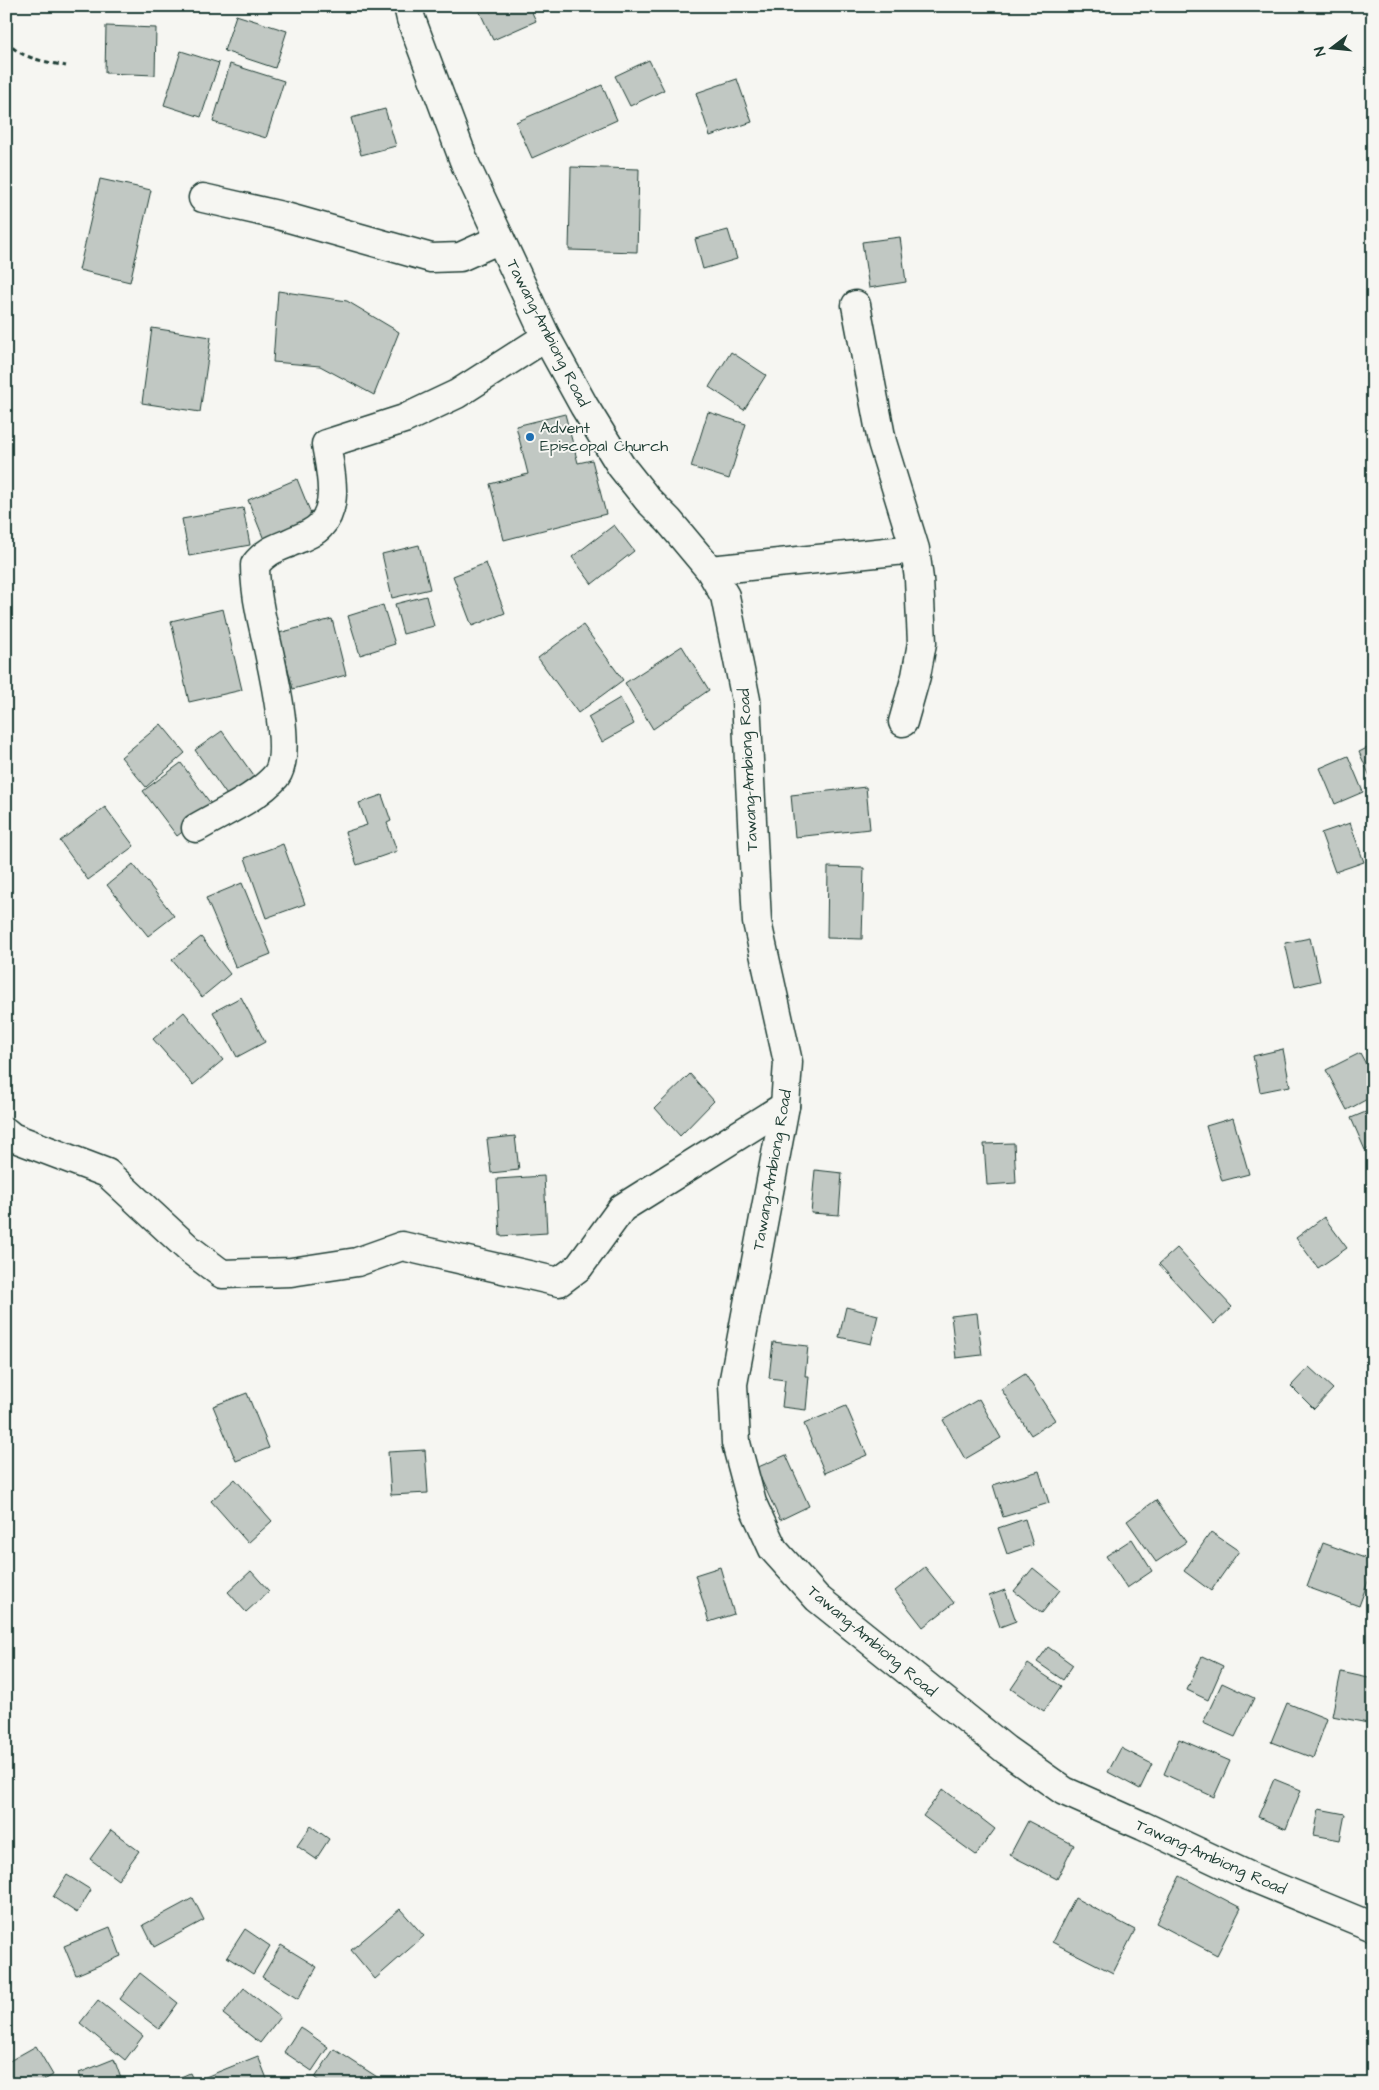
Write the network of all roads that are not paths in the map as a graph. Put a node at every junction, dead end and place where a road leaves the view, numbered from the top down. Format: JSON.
{"nodes":[{"id":1,"x":408,"y":6,"type":"edge"},
{"id":2,"x":203,"y":198,"type":"dead end"},
{"id":3,"x":500,"y":239,"type":"junction"},
{"id":4,"x":856,"y":305,"type":"dead end"},
{"id":5,"x":546,"y":337,"type":"junction"},
{"id":6,"x":914,"y":548,"type":"junction"},
{"id":7,"x":710,"y":570,"type":"junction"},
{"id":8,"x":903,"y":722,"type":"dead end"},
{"id":9,"x":196,"y":828,"type":"dead end"},
{"id":10,"x":785,"y":1106,"type":"junction"},
{"id":11,"x":6,"y":1132,"type":"edge"},
{"id":12,"x":1373,"y":1926,"type":"edge"}],
"edges":[{"from":1,"to":3,"type":"street","name":"Tawang-Ambiong Road"},
{"from":2,"to":3,"type":"street"},
{"from":3,"to":5,"type":"street","name":"Tawang-Ambiong Road"},
{"from":4,"to":6,"type":"street"},
{"from":5,"to":7,"type":"street","name":"Tawang-Ambiong Road"},
{"from":5,"to":9,"type":"street"},
{"from":6,"to":7,"type":"street"},
{"from":6,"to":8,"type":"street"},
{"from":7,"to":10,"type":"street","name":"Tawang-Ambiong Road"},
{"from":10,"to":11,"type":"street"},
{"from":10,"to":12,"type":"street","name":"Tawang-Ambiong Road"}]}
